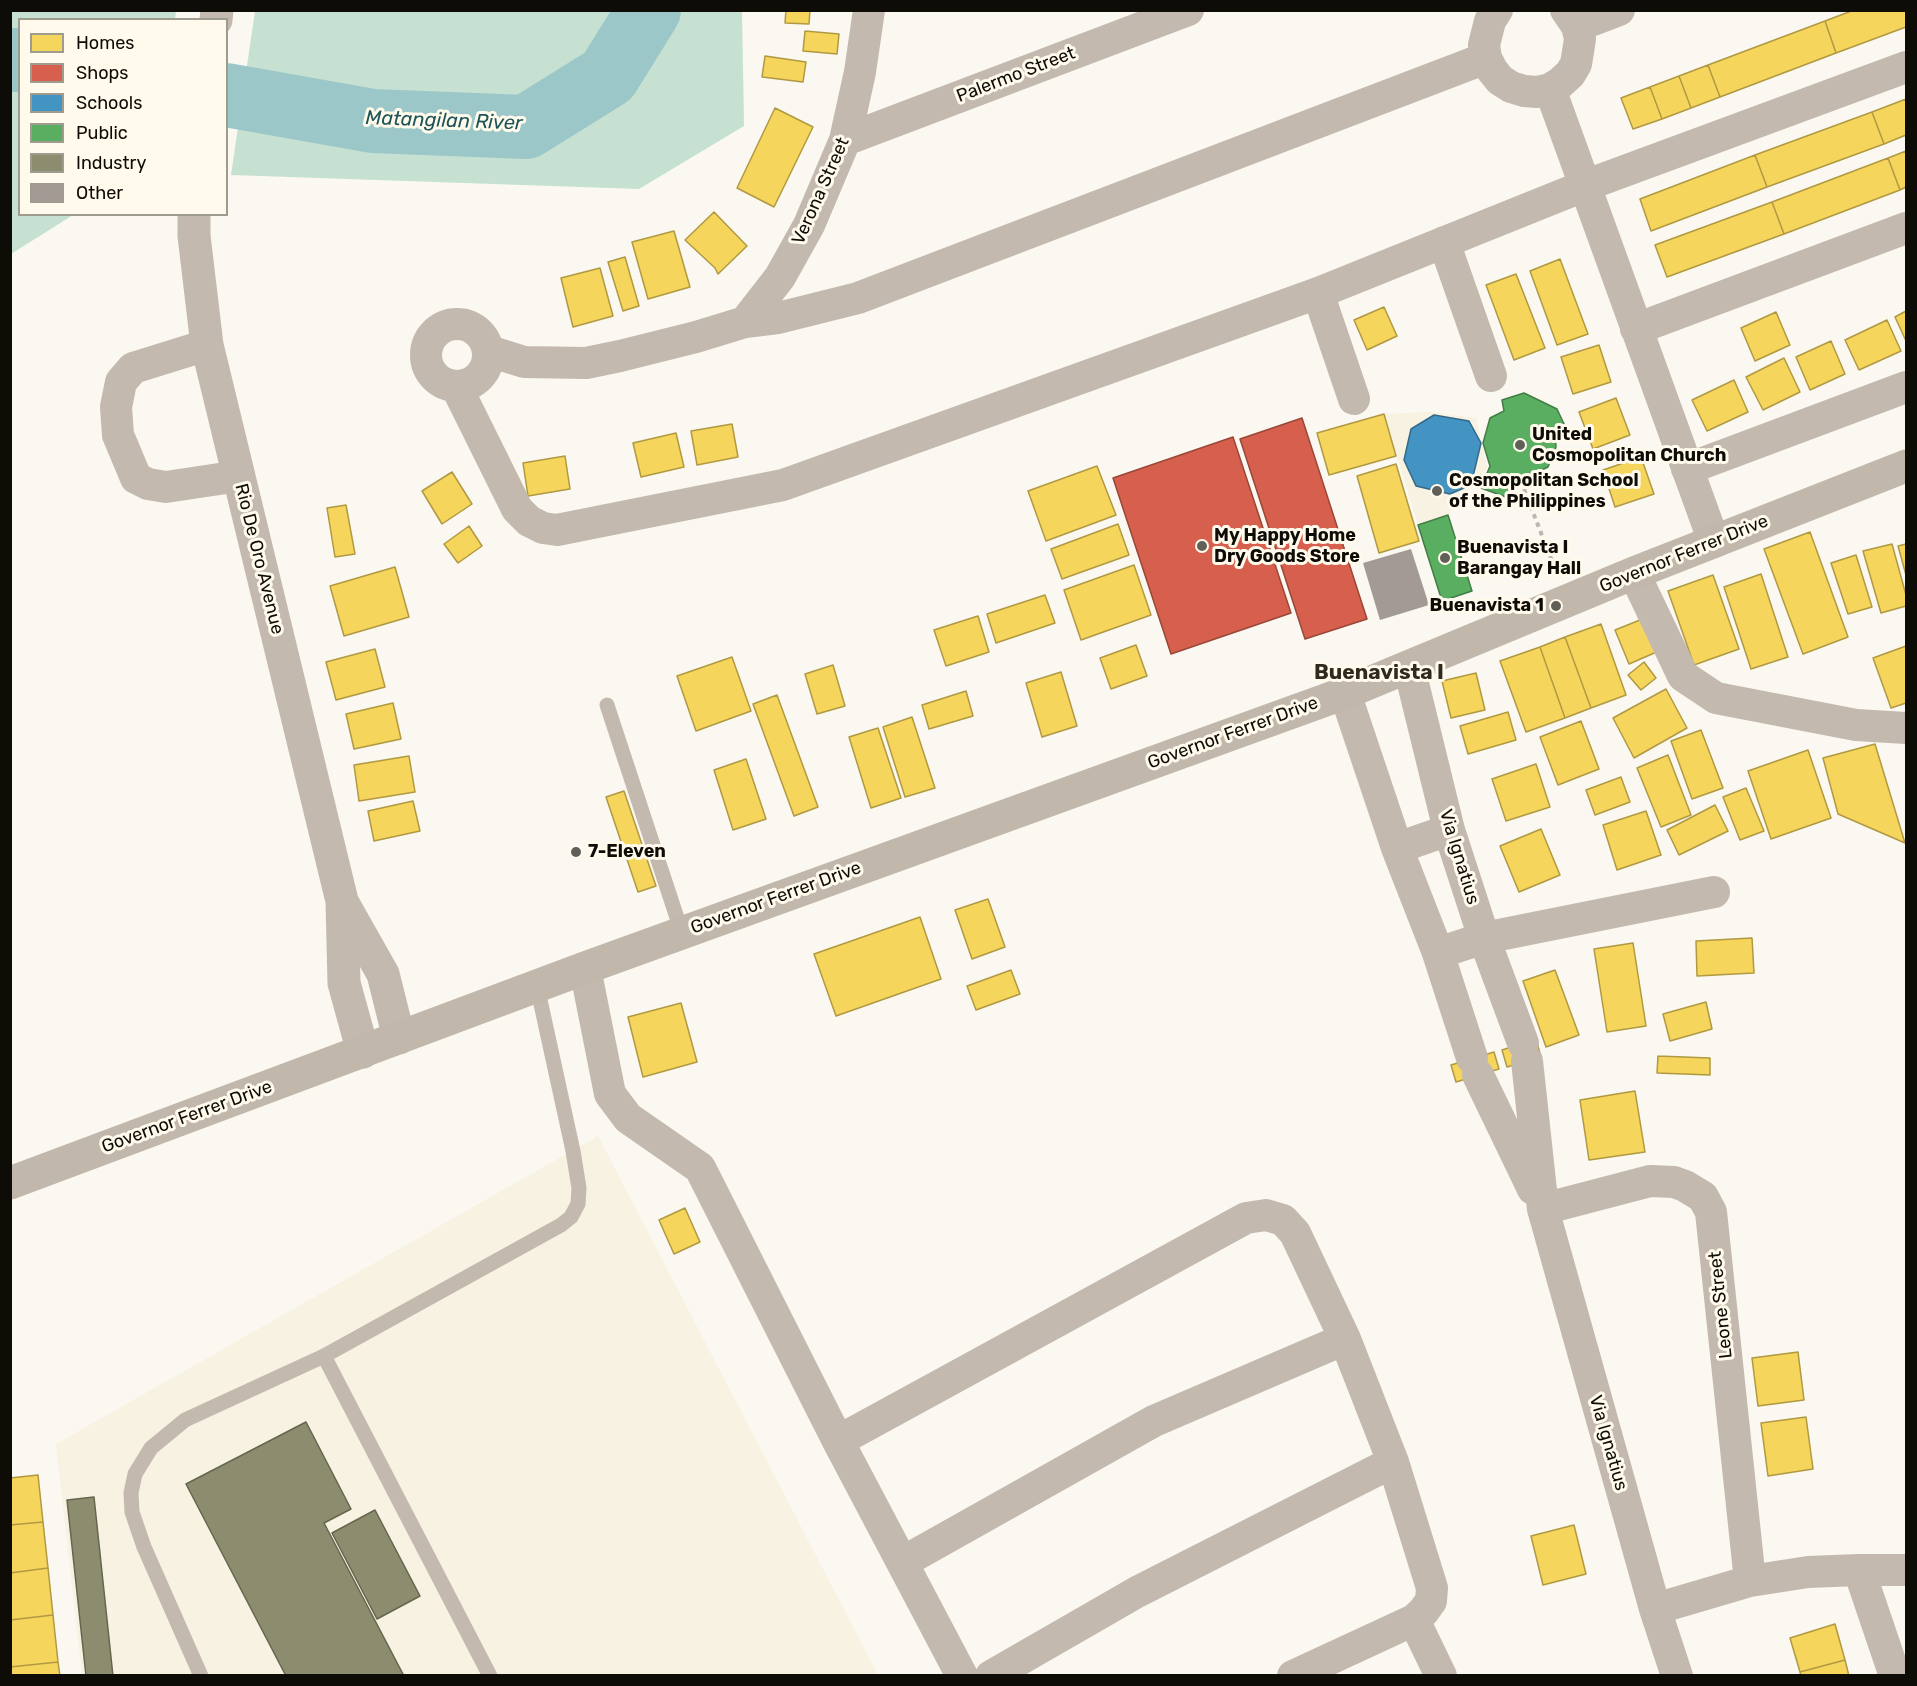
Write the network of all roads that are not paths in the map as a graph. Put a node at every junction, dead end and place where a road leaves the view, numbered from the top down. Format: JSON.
{"nodes":[{"id":1,"x":869,"y":10,"type":"edge"},
{"id":2,"x":1188,"y":10,"type":"edge"},
{"id":3,"x":1497,"y":10,"type":"edge"},
{"id":4,"x":1619,"y":10,"type":"edge"},
{"id":5,"x":1572,"y":19,"type":"edge"},
{"id":6,"x":1486,"y":58,"type":"junction"},
{"id":7,"x":1906,"y":66,"type":"edge"},
{"id":8,"x":1550,"y":89,"type":"junction"},
{"id":9,"x":845,"y":140,"type":"junction"},
{"id":10,"x":1584,"y":186,"type":"junction"},
{"id":11,"x":194,"y":216,"type":"edge"},
{"id":12,"x":1906,"y":228,"type":"edge"},
{"id":13,"x":1444,"y":242,"type":"junction"},
{"id":14,"x":1318,"y":292,"type":"junction"},
{"id":15,"x":746,"y":322,"type":"junction"},
{"id":16,"x":1636,"y":329,"type":"junction"},
{"id":17,"x":207,"y":345,"type":"junction"},
{"id":18,"x":489,"y":351,"type":"junction"},
{"id":19,"x":1491,"y":376,"type":"dead end"},
{"id":20,"x":456,"y":387,"type":"junction"},
{"id":21,"x":1906,"y":387,"type":"edge"},
{"id":22,"x":1354,"y":399,"type":"dead end"},
{"id":23,"x":1906,"y":466,"type":"edge"},
{"id":24,"x":1687,"y":469,"type":"junction"},
{"id":25,"x":239,"y":476,"type":"junction"},
{"id":26,"x":1714,"y":542,"type":"junction"},
{"id":27,"x":1634,"y":573,"type":"junction"},
{"id":28,"x":1409,"y":667,"type":"junction"},
{"id":29,"x":1345,"y":693,"type":"junction"},
{"id":30,"x":607,"y":705,"type":"dead end"},
{"id":31,"x":1906,"y":728,"type":"edge"},
{"id":32,"x":1449,"y":830,"type":"junction"},
{"id":33,"x":1397,"y":848,"type":"junction"},
{"id":34,"x":1714,"y":892,"type":"dead end"},
{"id":35,"x":342,"y":901,"type":"junction"},
{"id":36,"x":682,"y":933,"type":"junction"},
{"id":37,"x":1484,"y":938,"type":"junction"},
{"id":38,"x":1437,"y":953,"type":"junction"},
{"id":39,"x":585,"y":968,"type":"junction"},
{"id":40,"x":537,"y":986,"type":"junction"},
{"id":41,"x":399,"y":1038,"type":"junction"},
{"id":42,"x":363,"y":1052,"type":"junction"},
{"id":43,"x":10,"y":1183,"type":"edge"},
{"id":44,"x":1543,"y":1209,"type":"junction"},
{"id":45,"x":1345,"y":1339,"type":"junction"},
{"id":46,"x":324,"y":1356,"type":"junction"},
{"id":47,"x":838,"y":1441,"type":"junction"},
{"id":48,"x":1393,"y":1462,"type":"junction"},
{"id":49,"x":903,"y":1562,"type":"junction"},
{"id":50,"x":1859,"y":1570,"type":"junction"},
{"id":51,"x":1906,"y":1570,"type":"edge"},
{"id":52,"x":1750,"y":1581,"type":"junction"},
{"id":53,"x":1655,"y":1609,"type":"junction"},
{"id":54,"x":1414,"y":1620,"type":"junction"},
{"id":55,"x":201,"y":1676,"type":"edge"},
{"id":56,"x":490,"y":1676,"type":"edge"},
{"id":57,"x":962,"y":1676,"type":"edge"},
{"id":58,"x":991,"y":1676,"type":"edge"},
{"id":59,"x":1293,"y":1676,"type":"edge"},
{"id":60,"x":1442,"y":1676,"type":"edge"},
{"id":61,"x":1677,"y":1676,"type":"edge"},
{"id":62,"x":1895,"y":1676,"type":"edge"}],
"edges":[{"from":1,"to":9,"type":"street","name":"Verona Street"},
{"from":2,"to":9,"type":"street","name":"Palermo Street"},
{"from":3,"to":6,"type":"street"},
{"from":4,"to":5,"type":"street"},
{"from":5,"to":8,"type":"street"},
{"from":6,"to":8,"type":"street"},
{"from":6,"to":15,"type":"street"},
{"from":7,"to":10,"type":"street"},
{"from":8,"to":10,"type":"street"},
{"from":9,"to":15,"type":"street","name":"Verona Street"},
{"from":10,"to":13,"type":"street"},
{"from":10,"to":16,"type":"street"},
{"from":11,"to":17,"type":"street","name":"Rio De Oro Avenue"},
{"from":12,"to":16,"type":"street"},
{"from":13,"to":14,"type":"street"},
{"from":13,"to":19,"type":"street"},
{"from":14,"to":20,"type":"street"},
{"from":14,"to":22,"type":"street"},
{"from":15,"to":18,"type":"street"},
{"from":16,"to":24,"type":"street"},
{"from":17,"to":25,"type":"street","name":"Rio De Oro Avenue"},
{"from":17,"to":25,"type":"street"},
{"from":18,"to":20,"type":"street"},
{"from":18,"to":20,"type":"street"},
{"from":21,"to":24,"type":"street"},
{"from":23,"to":26,"type":"main road","name":"Governor Ferrer Drive"},
{"from":24,"to":26,"type":"street"},
{"from":25,"to":35,"type":"street","name":"Rio De Oro Avenue"},
{"from":26,"to":27,"type":"main road","name":"Governor Ferrer Drive"},
{"from":27,"to":28,"type":"main road","name":"Governor Ferrer Drive"},
{"from":27,"to":31,"type":"street"},
{"from":28,"to":29,"type":"main road","name":"Governor Ferrer Drive"},
{"from":28,"to":32,"type":"street","name":"Via Ignatius"},
{"from":29,"to":33,"type":"street","name":"Via Ignatius"},
{"from":29,"to":36,"type":"main road","name":"Governor Ferrer Drive"},
{"from":30,"to":36,"type":"lane"},
{"from":32,"to":33,"type":"street"},
{"from":32,"to":37,"type":"street","name":"Via Ignatius"},
{"from":33,"to":38,"type":"street","name":"Via Ignatius"},
{"from":34,"to":37,"type":"street"},
{"from":35,"to":41,"type":"street","name":"Rio De Oro Avenue"},
{"from":35,"to":42,"type":"street","name":"Rio De Oro Avenue"},
{"from":36,"to":39,"type":"main road","name":"Governor Ferrer Drive"},
{"from":37,"to":38,"type":"street"},
{"from":37,"to":44,"type":"street","name":"Via Ignatius"},
{"from":38,"to":44,"type":"street","name":"Via Ignatius"},
{"from":39,"to":40,"type":"main road","name":"Governor Ferrer Drive"},
{"from":39,"to":47,"type":"street"},
{"from":40,"to":41,"type":"main road"},
{"from":40,"to":46,"type":"lane"},
{"from":41,"to":42,"type":"main road","name":"Governor Ferrer Drive"},
{"from":42,"to":43,"type":"main road","name":"Governor Ferrer Drive"},
{"from":44,"to":52,"type":"street","name":"Leone Street"},
{"from":44,"to":53,"type":"street","name":"Via Ignatius"},
{"from":45,"to":47,"type":"street"},
{"from":45,"to":48,"type":"street"},
{"from":45,"to":49,"type":"street"},
{"from":46,"to":55,"type":"lane"},
{"from":46,"to":56,"type":"lane"},
{"from":47,"to":49,"type":"street"},
{"from":48,"to":54,"type":"street"},
{"from":48,"to":58,"type":"street"},
{"from":49,"to":57,"type":"street"},
{"from":50,"to":51,"type":"street"},
{"from":50,"to":52,"type":"street"},
{"from":50,"to":62,"type":"street"},
{"from":52,"to":53,"type":"street"},
{"from":53,"to":61,"type":"street","name":"Via Ignatius"},
{"from":54,"to":59,"type":"street"},
{"from":54,"to":60,"type":"street"}]}
